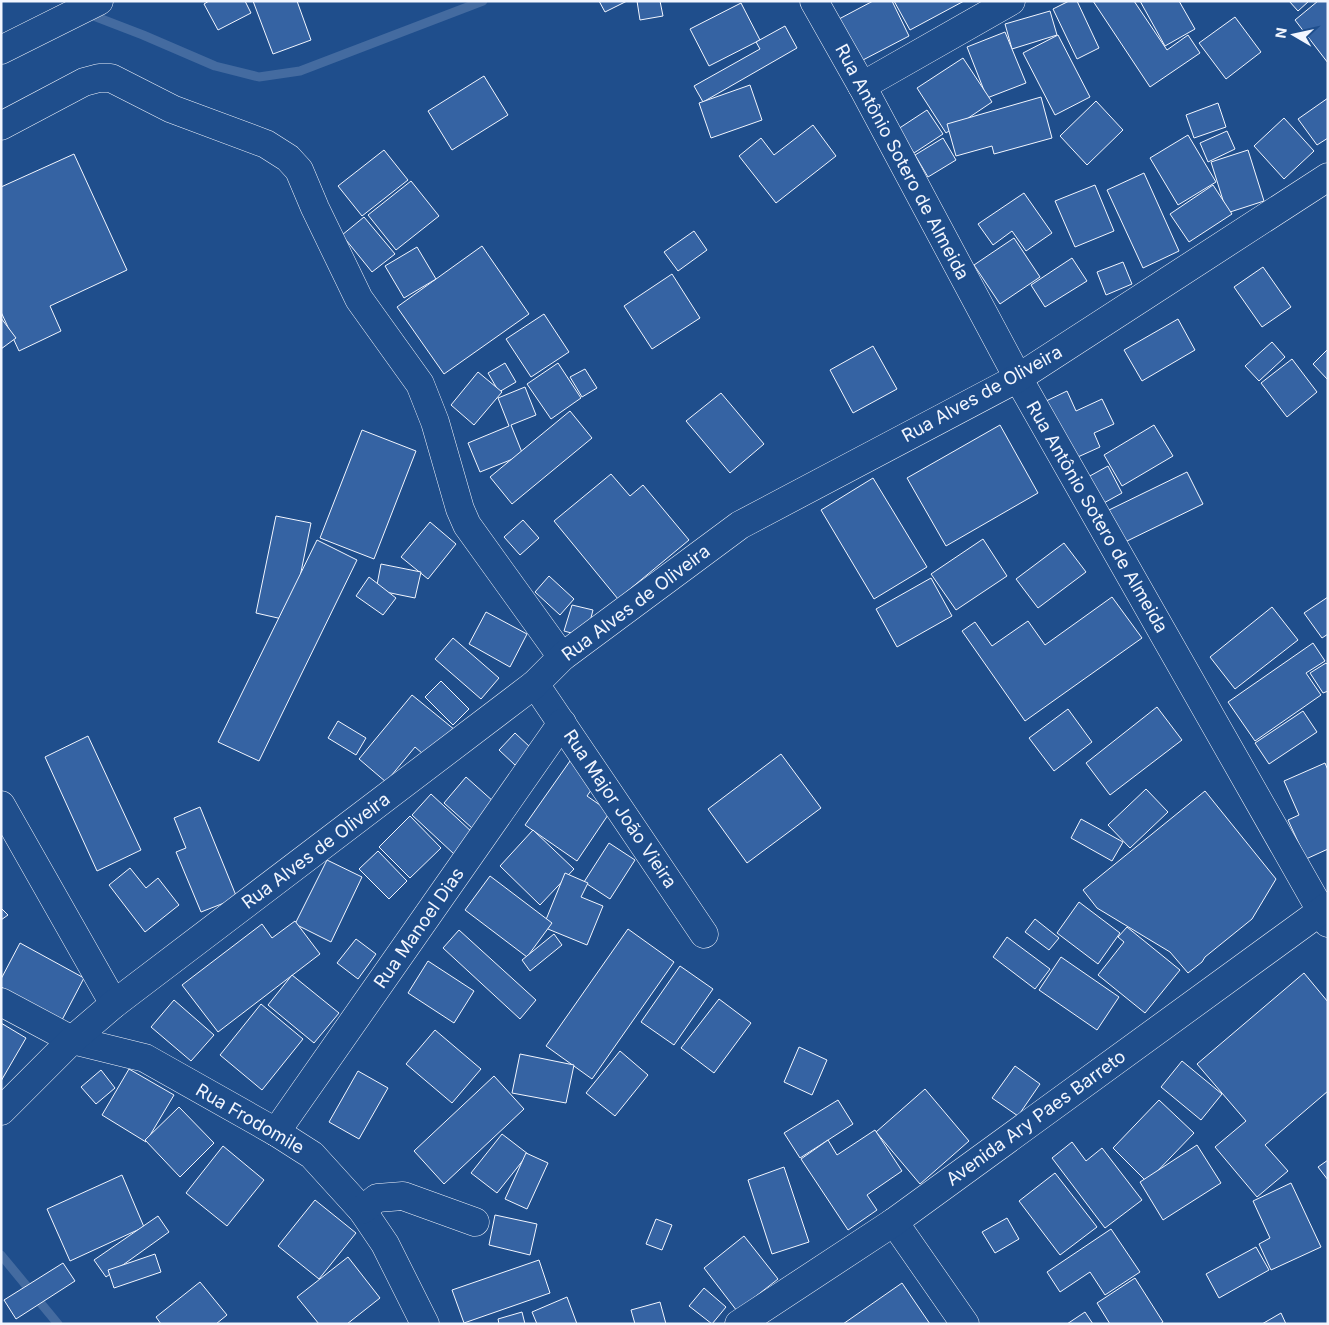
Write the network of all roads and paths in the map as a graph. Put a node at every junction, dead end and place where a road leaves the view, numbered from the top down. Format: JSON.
{"nodes":[{"id":1,"x":99,"y":1,"type":"edge"},
{"id":2,"x":814,"y":1,"type":"edge"},
{"id":3,"x":1011,"y":1,"type":"edge"},
{"id":4,"x":1,"y":50,"type":"edge"},
{"id":5,"x":862,"y":86,"type":"junction"},
{"id":6,"x":1,"y":126,"type":"edge"},
{"id":7,"x":1328,"y":177,"type":"edge"},
{"id":8,"x":1018,"y":378,"type":"junction"},
{"id":9,"x":562,"y":657,"type":"junction"},
{"id":10,"x":535,"y":684,"type":"junction"},
{"id":11,"x":562,"y":723,"type":"junction"},
{"id":12,"x":1,"y":805,"type":"edge"},
{"id":13,"x":1326,"y":913,"type":"edge"},
{"id":14,"x":704,"y":934,"type":"dead end"},
{"id":15,"x":1,"y":1002,"type":"edge"},
{"id":16,"x":114,"y":1004,"type":"junction"},
{"id":17,"x":72,"y":1040,"type":"junction"},
{"id":18,"x":1,"y":1111,"type":"edge"},
{"id":19,"x":276,"y":1132,"type":"junction"},
{"id":20,"x":362,"y":1210,"type":"junction"},
{"id":21,"x":475,"y":1222,"type":"dead end"},
{"id":22,"x":894,"y":1222,"type":"junction"},
{"id":23,"x":425,"y":1324,"type":"edge"},
{"id":24,"x":739,"y":1324,"type":"edge"},
{"id":25,"x":965,"y":1324,"type":"edge"}],
"edges":[{"from":1,"to":4,"type":"street"},
{"from":2,"to":5,"type":"street","name":"Rua Antônio Sotero de Almeida"},
{"from":3,"to":5,"type":"street"},
{"from":5,"to":8,"type":"street","name":"Rua Antônio Sotero de Almeida"},
{"from":6,"to":9,"type":"street"},
{"from":7,"to":8,"type":"street","name":"Rua Alves de Oliveira"},
{"from":8,"to":9,"type":"street","name":"Rua Alves de Oliveira"},
{"from":8,"to":13,"type":"street","name":"Rua Antônio Sotero de Almeida"},
{"from":9,"to":10,"type":"street","name":"Rua Alves de Oliveira"},
{"from":10,"to":11,"type":"street","name":"Rua Major João Vieira"},
{"from":10,"to":16,"type":"street","name":"Rua Alves de Oliveira"},
{"from":11,"to":14,"type":"street","name":"Rua Major João Vieira"},
{"from":11,"to":19,"type":"street","name":"Rua Manoel Dias"},
{"from":12,"to":16,"type":"street"},
{"from":13,"to":22,"type":"street","name":"Avenida Ary Paes Barreto"},
{"from":15,"to":17,"type":"street","name":"Rua Frodomile"},
{"from":16,"to":17,"type":"street","name":"Rua Alves de Oliveira"},
{"from":17,"to":18,"type":"street","name":"Rua Alves de Oliveira"},
{"from":17,"to":19,"type":"street","name":"Rua Frodomile"},
{"from":19,"to":20,"type":"street","name":"Rua Frodomile"},
{"from":20,"to":21,"type":"street"},
{"from":20,"to":23,"type":"street","name":"Rua Frodomile"},
{"from":22,"to":24,"type":"street","name":"Avenida Ary Paes Barreto"},
{"from":22,"to":25,"type":"street"}]}
